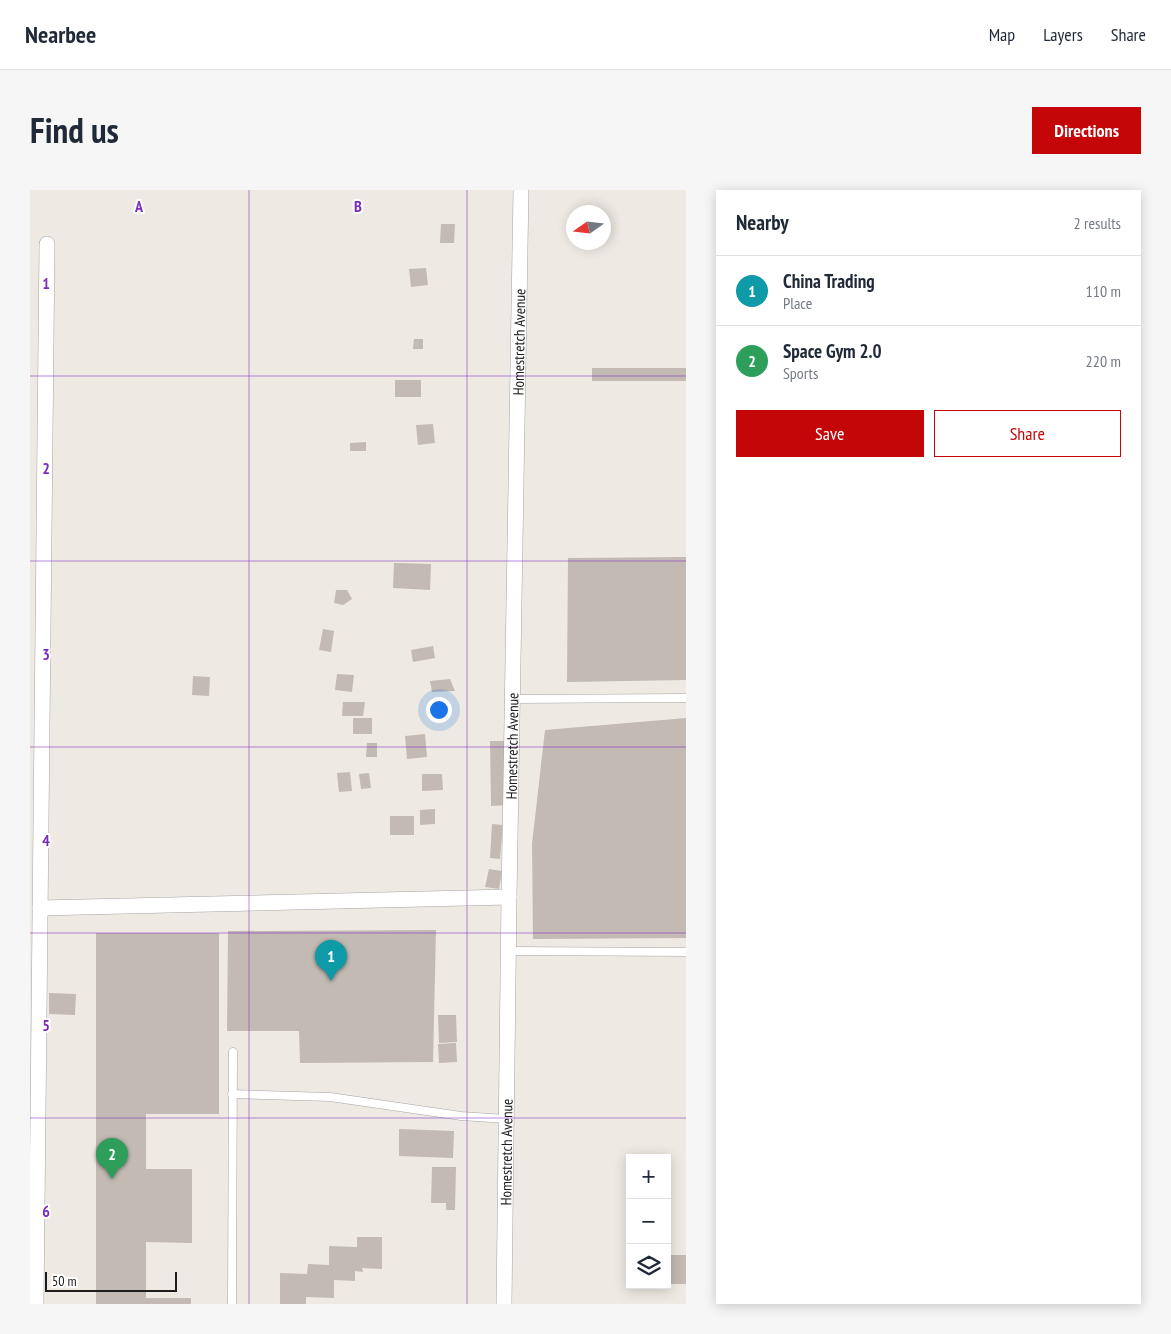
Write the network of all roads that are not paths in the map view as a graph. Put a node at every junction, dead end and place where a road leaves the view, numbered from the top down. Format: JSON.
{"nodes":[{"id":1,"x":521,"y":190,"type":"edge"},
{"id":2,"x":47,"y":244,"type":"dead end"},
{"id":3,"x":686,"y":698,"type":"edge"},
{"id":4,"x":512,"y":699,"type":"junction"},
{"id":5,"x":509,"y":897,"type":"junction"},
{"id":6,"x":40,"y":908,"type":"junction"},
{"id":7,"x":508,"y":951,"type":"junction"},
{"id":8,"x":686,"y":952,"type":"edge"},
{"id":9,"x":233,"y":1052,"type":"dead end"},
{"id":10,"x":232,"y":1094,"type":"junction"},
{"id":11,"x":506,"y":1119,"type":"junction"},
{"id":12,"x":36,"y":1304,"type":"edge"},
{"id":13,"x":232,"y":1304,"type":"edge"},
{"id":14,"x":504,"y":1304,"type":"edge"}],
"edges":[{"from":1,"to":4,"type":"street","name":"Homestretch Avenue"},
{"from":2,"to":6,"type":"street"},
{"from":3,"to":4,"type":"lane"},
{"from":4,"to":5,"type":"street","name":"Homestretch Avenue"},
{"from":5,"to":6,"type":"street"},
{"from":5,"to":7,"type":"street","name":"Homestretch Avenue"},
{"from":6,"to":12,"type":"street"},
{"from":7,"to":8,"type":"lane"},
{"from":7,"to":11,"type":"street","name":"Homestretch Avenue"},
{"from":9,"to":10,"type":"lane"},
{"from":10,"to":11,"type":"lane"},
{"from":10,"to":13,"type":"lane"},
{"from":11,"to":14,"type":"street","name":"Homestretch Avenue"}]}
